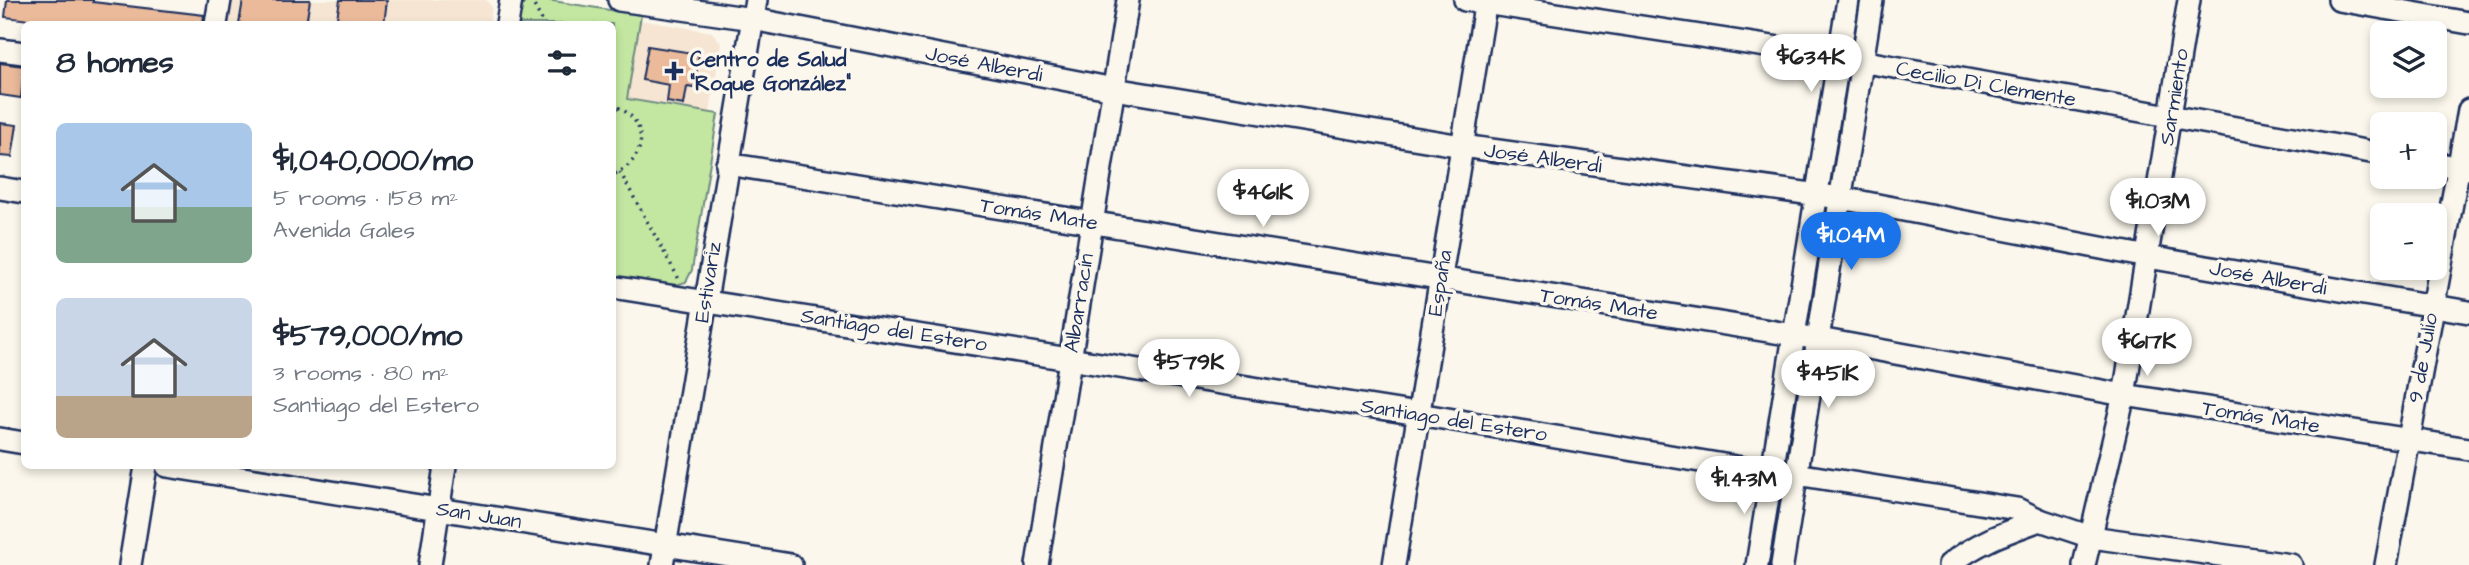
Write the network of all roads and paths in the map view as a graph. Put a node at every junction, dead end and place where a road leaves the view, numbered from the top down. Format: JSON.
{"nodes":[{"id":1,"x":220,"y":0,"type":"edge"},
{"id":2,"x":511,"y":0,"type":"edge"},
{"id":3,"x":531,"y":0,"type":"edge"},
{"id":4,"x":619,"y":0,"type":"edge"},
{"id":5,"x":1128,"y":0,"type":"edge"},
{"id":6,"x":1847,"y":0,"type":"edge"},
{"id":7,"x":1872,"y":0,"type":"edge"},
{"id":8,"x":2189,"y":0,"type":"edge"},
{"id":9,"x":2339,"y":0,"type":"edge"},
{"id":10,"x":1478,"y":1,"type":"edge"},
{"id":11,"x":754,"y":10,"type":"edge"},
{"id":12,"x":216,"y":21,"type":"edge"},
{"id":13,"x":508,"y":21,"type":"edge"},
{"id":14,"x":542,"y":21,"type":"edge"},
{"id":15,"x":2469,"y":23,"type":"edge"},
{"id":16,"x":0,"y":50,"type":"edge"},
{"id":17,"x":21,"y":53,"type":"edge"},
{"id":18,"x":1838,"y":57,"type":"junction"},
{"id":19,"x":1861,"y":62,"type":"junction"},
{"id":20,"x":1114,"y":89,"type":"junction"},
{"id":21,"x":616,"y":107,"type":"edge"},
{"id":22,"x":2469,"y":110,"type":"edge"},
{"id":23,"x":2172,"y":116,"type":"junction"},
{"id":24,"x":1462,"y":146,"type":"junction"},
{"id":25,"x":2370,"y":152,"type":"edge"},
{"id":26,"x":727,"y":164,"type":"junction"},
{"id":27,"x":2464,"y":168,"type":"edge"},
{"id":28,"x":620,"y":172,"type":"junction"},
{"id":29,"x":616,"y":174,"type":"edge"},
{"id":30,"x":0,"y":188,"type":"edge"},
{"id":31,"x":21,"y":192,"type":"edge"},
{"id":32,"x":1816,"y":195,"type":"junction"},
{"id":33,"x":1841,"y":198,"type":"junction"},
{"id":34,"x":1092,"y":223,"type":"junction"},
{"id":35,"x":2148,"y":257,"type":"junction"},
{"id":36,"x":1440,"y":279,"type":"junction"},
{"id":37,"x":616,"y":287,"type":"edge"},
{"id":38,"x":698,"y":299,"type":"junction"},
{"id":39,"x":2432,"y":306,"type":"junction"},
{"id":40,"x":2469,"y":312,"type":"edge"},
{"id":41,"x":1793,"y":335,"type":"junction"},
{"id":42,"x":1819,"y":339,"type":"junction"},
{"id":43,"x":1070,"y":359,"type":"junction"},
{"id":44,"x":2124,"y":395,"type":"junction"},
{"id":45,"x":1418,"y":414,"type":"junction"},
{"id":46,"x":0,"y":439,"type":"edge"},
{"id":47,"x":2408,"y":440,"type":"junction"},
{"id":48,"x":21,"y":442,"type":"edge"},
{"id":49,"x":2469,"y":449,"type":"edge"},
{"id":50,"x":146,"y":469,"type":"edge"},
{"id":51,"x":186,"y":469,"type":"edge"},
{"id":52,"x":445,"y":469,"type":"edge"},
{"id":53,"x":1772,"y":473,"type":"junction"},
{"id":54,"x":1796,"y":474,"type":"junction"},
{"id":55,"x":439,"y":509,"type":"junction"},
{"id":56,"x":2040,"y":520,"type":"junction"},
{"id":57,"x":2091,"y":537,"type":"junction"},
{"id":58,"x":664,"y":555,"type":"edge"},
{"id":59,"x":130,"y":565,"type":"edge"},
{"id":60,"x":430,"y":565,"type":"edge"},
{"id":61,"x":792,"y":565,"type":"edge"},
{"id":62,"x":1037,"y":565,"type":"edge"},
{"id":63,"x":1394,"y":565,"type":"edge"},
{"id":64,"x":1757,"y":565,"type":"edge"},
{"id":65,"x":1782,"y":565,"type":"edge"},
{"id":66,"x":1949,"y":565,"type":"edge"},
{"id":67,"x":2084,"y":565,"type":"edge"},
{"id":68,"x":2291,"y":565,"type":"edge"},
{"id":69,"x":2386,"y":565,"type":"edge"}],
"edges":[{"from":1,"to":12,"type":"street"},
{"from":2,"to":13,"type":"street"},
{"from":3,"to":14,"type":"path"},
{"from":4,"to":11,"type":"street","name":"José Alberdi"},
{"from":5,"to":20,"type":"street","name":"Albarracín"},
{"from":6,"to":18,"type":"street"},
{"from":7,"to":19,"type":"street"},
{"from":8,"to":23,"type":"street","name":"Sarmiento"},
{"from":9,"to":15,"type":"street"},
{"from":10,"to":18,"type":"street","name":"Cecilio Di Clemente"},
{"from":10,"to":24,"type":"street","name":"España"},
{"from":11,"to":20,"type":"street","name":"José Alberdi"},
{"from":11,"to":26,"type":"street","name":"Estivariz"},
{"from":16,"to":17,"type":"street"},
{"from":18,"to":19,"type":"street","name":"Cecilio Di Clemente"},
{"from":18,"to":32,"type":"street"},
{"from":19,"to":23,"type":"street","name":"Cecilio Di Clemente"},
{"from":19,"to":33,"type":"street"},
{"from":20,"to":24,"type":"street","name":"José Alberdi"},
{"from":20,"to":34,"type":"street","name":"Albarracín"},
{"from":21,"to":28,"type":"path"},
{"from":22,"to":27,"type":"street","name":"9 de Julio"},
{"from":23,"to":25,"type":"street","name":"Cecilio Di Clemente"},
{"from":23,"to":35,"type":"street","name":"Sarmiento"},
{"from":24,"to":32,"type":"street","name":"José Alberdi"},
{"from":24,"to":36,"type":"street","name":"España"},
{"from":26,"to":34,"type":"street","name":"Tomás Mate"},
{"from":26,"to":38,"type":"street","name":"Estivariz"},
{"from":27,"to":39,"type":"street","name":"9 de Julio"},
{"from":28,"to":29,"type":"path"},
{"from":28,"to":38,"type":"path"},
{"from":30,"to":31,"type":"street"},
{"from":32,"to":33,"type":"street","name":"José Alberdi"},
{"from":32,"to":41,"type":"street"},
{"from":33,"to":35,"type":"street","name":"José Alberdi"},
{"from":33,"to":42,"type":"street"},
{"from":34,"to":36,"type":"street","name":"Tomás Mate"},
{"from":34,"to":43,"type":"street","name":"Albarracín"},
{"from":35,"to":39,"type":"street","name":"José Alberdi"},
{"from":35,"to":44,"type":"street","name":"Sarmiento"},
{"from":36,"to":41,"type":"street","name":"Tomás Mate"},
{"from":36,"to":45,"type":"street","name":"España"},
{"from":37,"to":38,"type":"street","name":"Santiago del Estero"},
{"from":38,"to":43,"type":"street","name":"Santiago del Estero"},
{"from":38,"to":58,"type":"street","name":"Estivariz"},
{"from":39,"to":40,"type":"street","name":"José Alberdi"},
{"from":39,"to":47,"type":"street","name":"9 de Julio"},
{"from":41,"to":42,"type":"street","name":"Tomás Mate"},
{"from":41,"to":53,"type":"street"},
{"from":42,"to":44,"type":"street","name":"Tomás Mate"},
{"from":42,"to":54,"type":"street"},
{"from":43,"to":45,"type":"street","name":"Santiago del Estero"},
{"from":43,"to":62,"type":"street","name":"Albarracín"},
{"from":44,"to":47,"type":"street","name":"Tomás Mate"},
{"from":44,"to":57,"type":"street","name":"Sarmiento"},
{"from":45,"to":53,"type":"street","name":"Santiago del Estero"},
{"from":45,"to":63,"type":"street","name":"España"},
{"from":46,"to":48,"type":"street"},
{"from":47,"to":49,"type":"street","name":"Tomás Mate"},
{"from":47,"to":69,"type":"street","name":"9 de Julio"},
{"from":50,"to":59,"type":"street"},
{"from":51,"to":55,"type":"street","name":"San Juan"},
{"from":52,"to":55,"type":"street"},
{"from":53,"to":54,"type":"street","name":"Santiago del Estero"},
{"from":53,"to":64,"type":"street"},
{"from":54,"to":56,"type":"street","name":"Santiago del Estero"},
{"from":54,"to":65,"type":"street"},
{"from":55,"to":58,"type":"street","name":"San Juan"},
{"from":55,"to":60,"type":"street"},
{"from":56,"to":57,"type":"street","name":"Santiago del Estero"},
{"from":56,"to":66,"type":"street"},
{"from":57,"to":67,"type":"street","name":"Sarmiento"},
{"from":57,"to":68,"type":"street","name":"Santiago del Estero"},
{"from":58,"to":61,"type":"street","name":"San Juan"}]}
